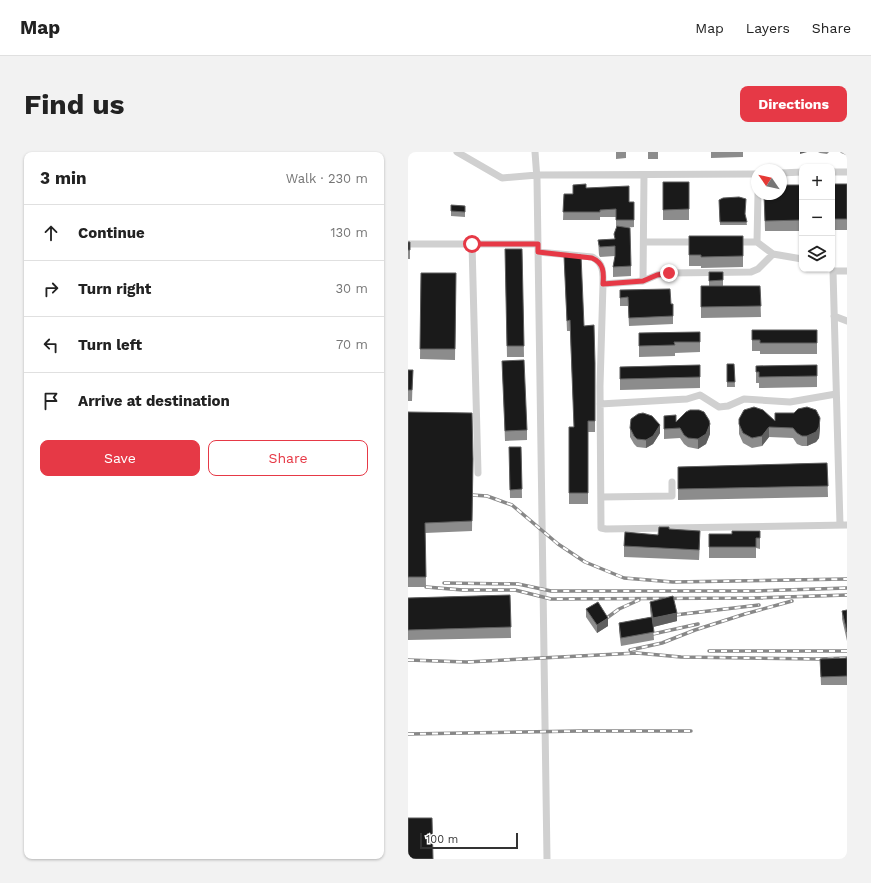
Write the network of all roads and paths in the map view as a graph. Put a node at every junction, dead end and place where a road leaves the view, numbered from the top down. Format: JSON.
{"nodes":[{"id":1,"x":457,"y":152,"type":"edge"},
{"id":2,"x":535,"y":152,"type":"edge"},
{"id":3,"x":799,"y":172,"type":"edge"},
{"id":4,"x":835,"y":172,"type":"edge"},
{"id":5,"x":847,"y":172,"type":"edge"},
{"id":6,"x":787,"y":173,"type":"edge"},
{"id":7,"x":751,"y":174,"type":"edge"},
{"id":8,"x":644,"y":175,"type":"junction"},
{"id":9,"x":537,"y":177,"type":"junction"},
{"id":10,"x":758,"y":200,"type":"edge"},
{"id":11,"x":644,"y":242,"type":"junction"},
{"id":12,"x":704,"y":242,"type":"edge"},
{"id":13,"x":727,"y":242,"type":"edge"},
{"id":14,"x":757,"y":242,"type":"junction"},
{"id":15,"x":408,"y":244,"type":"edge"},
{"id":16,"x":472,"y":244,"type":"junction"},
{"id":17,"x":538,"y":244,"type":"junction"},
{"id":18,"x":538,"y":252,"type":"junction"},
{"id":19,"x":773,"y":254,"type":"junction"},
{"id":20,"x":799,"y":258,"type":"edge"},
{"id":21,"x":835,"y":270,"type":"edge"},
{"id":22,"x":847,"y":271,"type":"edge"},
{"id":23,"x":832,"y":272,"type":"edge"},
{"id":24,"x":643,"y":281,"type":"junction"},
{"id":25,"x":603,"y":284,"type":"junction"},
{"id":26,"x":834,"y":316,"type":"junction"},
{"id":27,"x":847,"y":321,"type":"edge"},
{"id":28,"x":836,"y":394,"type":"junction"},
{"id":29,"x":600,"y":404,"type":"junction"},
{"id":30,"x":478,"y":473,"type":"dead end"},
{"id":31,"x":672,"y":482,"type":"dead end"},
{"id":32,"x":601,"y":497,"type":"junction"},
{"id":33,"x":843,"y":525,"type":"edge"},
{"id":34,"x":547,"y":859,"type":"edge"}],
"edges":[{"from":1,"to":9,"type":"street"},
{"from":2,"to":9,"type":"street"},
{"from":3,"to":6,"type":"street"},
{"from":4,"to":5,"type":"street"},
{"from":7,"to":8,"type":"street"},
{"from":8,"to":9,"type":"street"},
{"from":8,"to":11,"type":"street"},
{"from":9,"to":17,"type":"street"},
{"from":10,"to":14,"type":"street"},
{"from":11,"to":12,"type":"street"},
{"from":11,"to":24,"type":"street"},
{"from":13,"to":14,"type":"street"},
{"from":14,"to":19,"type":"street"},
{"from":15,"to":16,"type":"street"},
{"from":16,"to":17,"type":"street"},
{"from":16,"to":30,"type":"street"},
{"from":17,"to":18,"type":"street"},
{"from":18,"to":25,"type":"street"},
{"from":18,"to":34,"type":"street"},
{"from":19,"to":20,"type":"street"},
{"from":19,"to":24,"type":"street"},
{"from":21,"to":22,"type":"street"},
{"from":23,"to":26,"type":"street"},
{"from":24,"to":25,"type":"street"},
{"from":25,"to":29,"type":"street"},
{"from":26,"to":27,"type":"street"},
{"from":26,"to":28,"type":"street"},
{"from":28,"to":29,"type":"street"},
{"from":28,"to":33,"type":"street"},
{"from":29,"to":32,"type":"street"},
{"from":31,"to":32,"type":"street"},
{"from":32,"to":33,"type":"street"}]}
